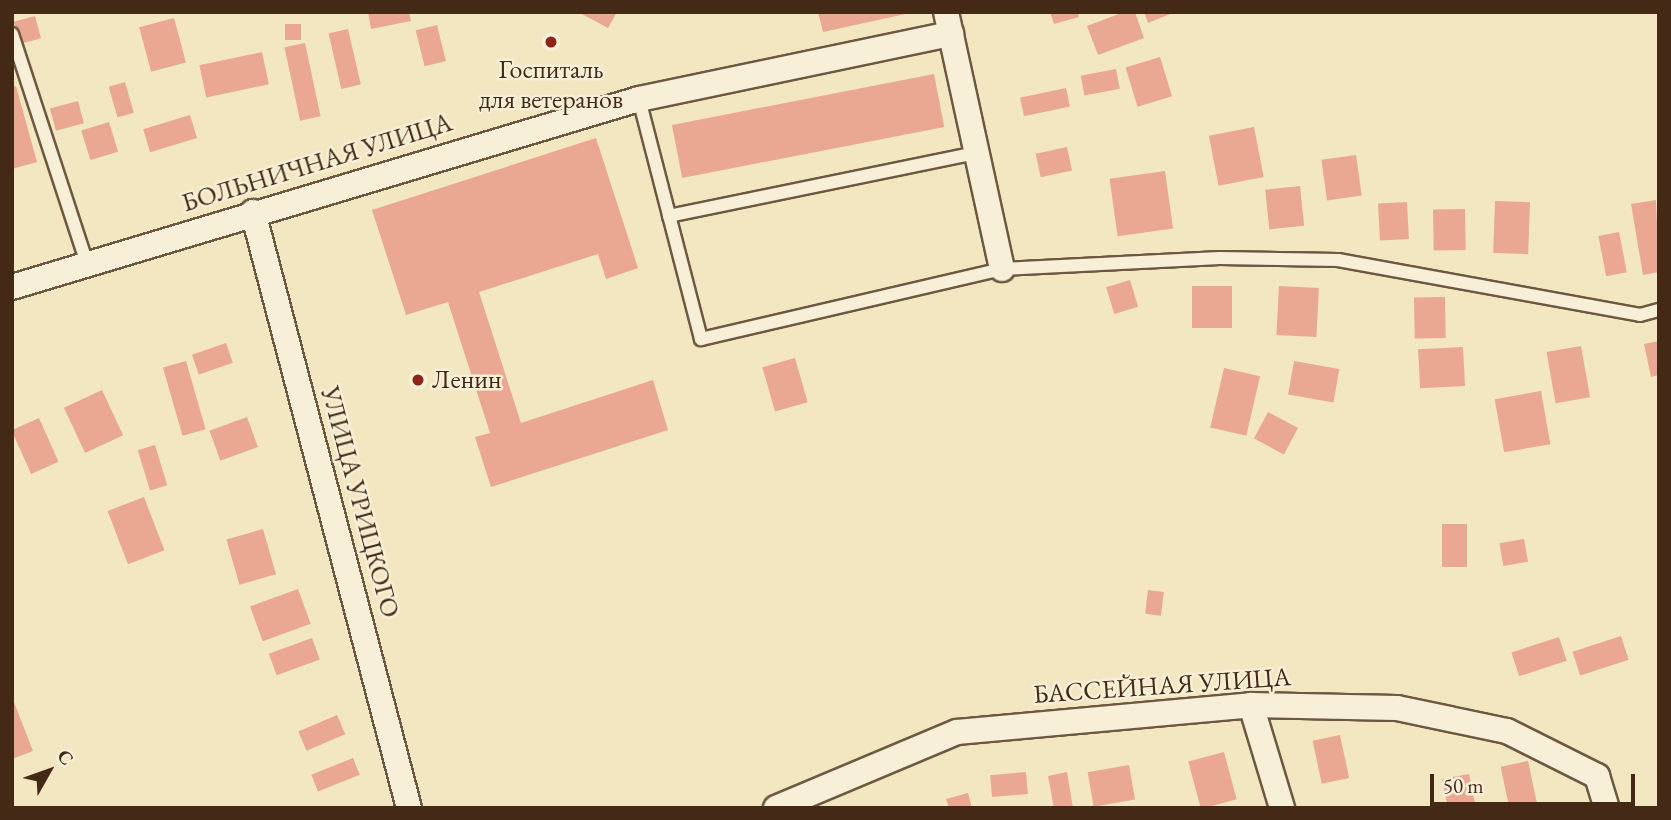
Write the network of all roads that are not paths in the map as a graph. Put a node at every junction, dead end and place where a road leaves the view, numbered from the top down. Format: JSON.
{"nodes":[{"id":1,"x":949,"y":23,"type":"edge"},
{"id":2,"x":12,"y":34,"type":"edge"},
{"id":3,"x":639,"y":99,"type":"junction"},
{"id":4,"x":977,"y":153,"type":"junction"},
{"id":5,"x":253,"y":212,"type":"junction"},
{"id":6,"x":669,"y":216,"type":"junction"},
{"id":7,"x":87,"y":263,"type":"junction"},
{"id":8,"x":1002,"y":269,"type":"junction"},
{"id":9,"x":12,"y":287,"type":"edge"},
{"id":10,"x":1659,"y":310,"type":"edge"},
{"id":11,"x":1251,"y":705,"type":"junction"},
{"id":12,"x":409,"y":808,"type":"edge"},
{"id":13,"x":776,"y":808,"type":"edge"},
{"id":14,"x":1282,"y":808,"type":"edge"},
{"id":15,"x":1608,"y":808,"type":"edge"}],
"edges":[{"from":1,"to":3,"type":"street","name":"БОЛЬНИЧНАЯ УЛИЦА"},
{"from":1,"to":4,"type":"street"},
{"from":2,"to":7,"type":"lane"},
{"from":3,"to":5,"type":"street","name":"БОЛЬНИЧНАЯ УЛИЦА"},
{"from":3,"to":6,"type":"lane"},
{"from":4,"to":6,"type":"lane"},
{"from":4,"to":8,"type":"street"},
{"from":5,"to":7,"type":"street","name":"БОЛЬНИЧНАЯ УЛИЦА"},
{"from":5,"to":12,"type":"street","name":"УЛИЦА УРИЦКОГО"},
{"from":6,"to":8,"type":"lane"},
{"from":7,"to":9,"type":"street","name":"БОЛЬНИЧНАЯ УЛИЦА"},
{"from":8,"to":10,"type":"lane"},
{"from":11,"to":13,"type":"street","name":"БАССЕЙНАЯ УЛИЦА"},
{"from":11,"to":14,"type":"street"},
{"from":11,"to":15,"type":"street","name":"БАССЕЙНАЯ УЛИЦА"}]}
